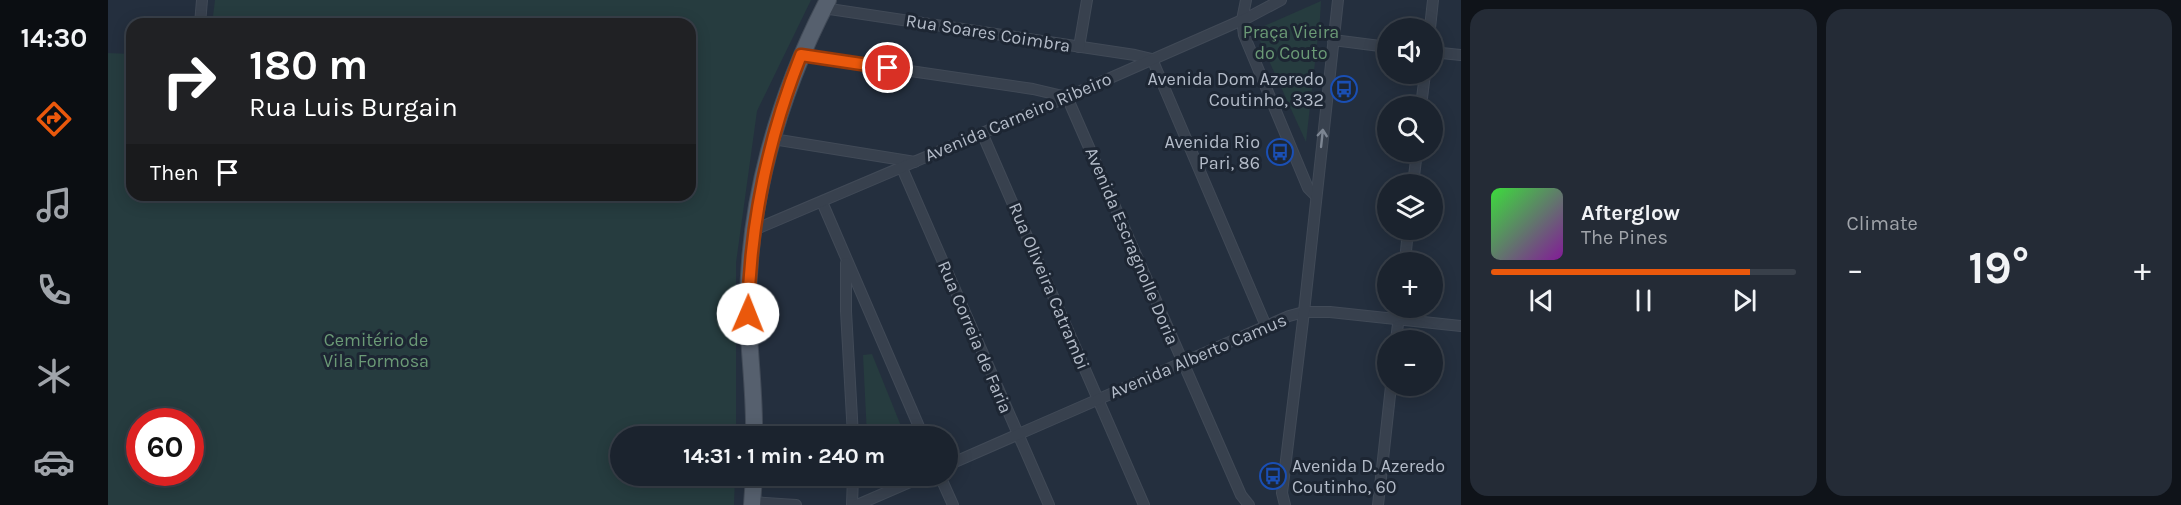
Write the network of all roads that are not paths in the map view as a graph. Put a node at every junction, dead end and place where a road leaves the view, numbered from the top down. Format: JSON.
{"nodes":[{"id":1,"x":202,"y":0,"type":"edge"},
{"id":2,"x":1087,"y":0,"type":"edge"},
{"id":3,"x":1246,"y":0,"type":"edge"},
{"id":4,"x":1281,"y":0,"type":"edge"},
{"id":5,"x":1338,"y":0,"type":"edge"},
{"id":6,"x":1433,"y":0,"type":"edge"},
{"id":7,"x":826,"y":4,"type":"edge"},
{"id":8,"x":200,"y":18,"type":"edge"},
{"id":9,"x":1431,"y":18,"type":"edge"},
{"id":10,"x":1242,"y":20,"type":"junction"},
{"id":11,"x":1333,"y":40,"type":"junction"},
{"id":12,"x":1377,"y":46,"type":"edge"},
{"id":13,"x":1079,"y":47,"type":"junction"},
{"id":14,"x":1443,"y":53,"type":"edge"},
{"id":15,"x":801,"y":55,"type":"junction"},
{"id":16,"x":1461,"y":55,"type":"edge"},
{"id":17,"x":1152,"y":59,"type":"junction"},
{"id":18,"x":1067,"y":97,"type":"junction"},
{"id":19,"x":982,"y":133,"type":"junction"},
{"id":20,"x":773,"y":139,"type":"junction"},
{"id":21,"x":915,"y":162,"type":"junction"},
{"id":22,"x":902,"y":168,"type":"junction"},
{"id":23,"x":1316,"y":196,"type":"junction"},
{"id":24,"x":822,"y":202,"type":"junction"},
{"id":25,"x":754,"y":230,"type":"junction"},
{"id":26,"x":846,"y":258,"type":"junction"},
{"id":27,"x":1304,"y":312,"type":"junction"},
{"id":28,"x":1398,"y":320,"type":"junction"},
{"id":29,"x":1266,"y":326,"type":"junction"},
{"id":30,"x":1461,"y":326,"type":"edge"},
{"id":31,"x":1397,"y":330,"type":"edge"},
{"id":32,"x":1182,"y":362,"type":"junction"},
{"id":33,"x":1390,"y":396,"type":"edge"},
{"id":34,"x":1098,"y":399,"type":"junction"},
{"id":35,"x":754,"y":426,"type":"edge"},
{"id":36,"x":852,"y":426,"type":"edge"},
{"id":37,"x":919,"y":426,"type":"edge"},
{"id":38,"x":1017,"y":434,"type":"junction"},
{"id":39,"x":958,"y":461,"type":"edge"},
{"id":40,"x":753,"y":486,"type":"edge"},
{"id":41,"x":853,"y":486,"type":"edge"},
{"id":42,"x":902,"y":486,"type":"edge"},
{"id":43,"x":944,"y":486,"type":"edge"},
{"id":44,"x":1282,"y":493,"type":"junction"},
{"id":45,"x":1240,"y":500,"type":"edge"},
{"id":46,"x":752,"y":503,"type":"edge"},
{"id":47,"x":796,"y":505,"type":"edge"},
{"id":48,"x":852,"y":505,"type":"edge"},
{"id":49,"x":859,"y":505,"type":"edge"},
{"id":50,"x":952,"y":505,"type":"edge"},
{"id":51,"x":1048,"y":505,"type":"edge"},
{"id":52,"x":1144,"y":505,"type":"edge"},
{"id":53,"x":1249,"y":505,"type":"edge"},
{"id":54,"x":1275,"y":505,"type":"edge"},
{"id":55,"x":1285,"y":505,"type":"edge"},
{"id":56,"x":1378,"y":505,"type":"edge"}],
"edges":[{"from":1,"to":8,"type":"street"},
{"from":2,"to":13,"type":"street"},
{"from":3,"to":10,"type":"street"},
{"from":4,"to":10,"type":"street","name":"Avenida Carneiro Ribeiro"},
{"from":5,"to":11,"type":"street"},
{"from":6,"to":9,"type":"street"},
{"from":7,"to":13,"type":"street","name":"Rua Soares Coimbra"},
{"from":7,"to":15,"type":"main road"},
{"from":10,"to":17,"type":"street","name":"Avenida Carneiro Ribeiro"},
{"from":10,"to":23,"type":"street"},
{"from":11,"to":12,"type":"street"},
{"from":23,"to":11,"type":"street","one_way":true},
{"from":13,"to":17,"type":"street","name":"Rua Soares Coimbra"},
{"from":14,"to":16,"type":"street"},
{"from":15,"to":18,"type":"street"},
{"from":15,"to":20,"type":"main road"},
{"from":17,"to":18,"type":"street","name":"Avenida Carneiro Ribeiro"},
{"from":17,"to":29,"type":"street"},
{"from":18,"to":19,"type":"street","name":"Avenida Carneiro Ribeiro"},
{"from":18,"to":32,"type":"street","name":"Avenida Escragnolle Doria"},
{"from":19,"to":21,"type":"street","name":"Avenida Carneiro Ribeiro"},
{"from":19,"to":34,"type":"street","name":"Rua Oliveira Catrambi"},
{"from":20,"to":21,"type":"street"},
{"from":20,"to":25,"type":"main road"},
{"from":21,"to":22,"type":"street","name":"Avenida Carneiro Ribeiro"},
{"from":22,"to":24,"type":"street","name":"Avenida Carneiro Ribeiro"},
{"from":22,"to":38,"type":"street","name":"Rua Correia de Faria"},
{"from":23,"to":27,"type":"street"},
{"from":24,"to":25,"type":"street","name":"Avenida Carneiro Ribeiro"},
{"from":24,"to":26,"type":"street"},
{"from":25,"to":35,"type":"main road"},
{"from":26,"to":36,"type":"street"},
{"from":26,"to":37,"type":"street"},
{"from":27,"to":28,"type":"street","name":"Avenida Alberto Camus"},
{"from":27,"to":29,"type":"street","name":"Avenida Alberto Camus"},
{"from":27,"to":44,"type":"street"},
{"from":28,"to":30,"type":"street","name":"Avenida Alberto Camus"},
{"from":28,"to":31,"type":"street"},
{"from":29,"to":32,"type":"street","name":"Avenida Alberto Camus"},
{"from":32,"to":34,"type":"street","name":"Avenida Alberto Camus"},
{"from":32,"to":45,"type":"street","name":"Avenida Escragnolle Doria"},
{"from":33,"to":56,"type":"street"},
{"from":34,"to":38,"type":"street","name":"Avenida Alberto Camus"},
{"from":34,"to":52,"type":"street","name":"Rua Oliveira Catrambi"},
{"from":38,"to":39,"type":"street","name":"Avenida Alberto Camus"},
{"from":38,"to":51,"type":"street","name":"Rua Correia de Faria"},
{"from":40,"to":46,"type":"main road"},
{"from":41,"to":48,"type":"street"},
{"from":42,"to":49,"type":"street"},
{"from":43,"to":50,"type":"street"},
{"from":44,"to":54,"type":"street"},
{"from":44,"to":55,"type":"street"},
{"from":45,"to":53,"type":"street","name":"Avenida Escragnolle Doria"},
{"from":46,"to":47,"type":"street"}]}
